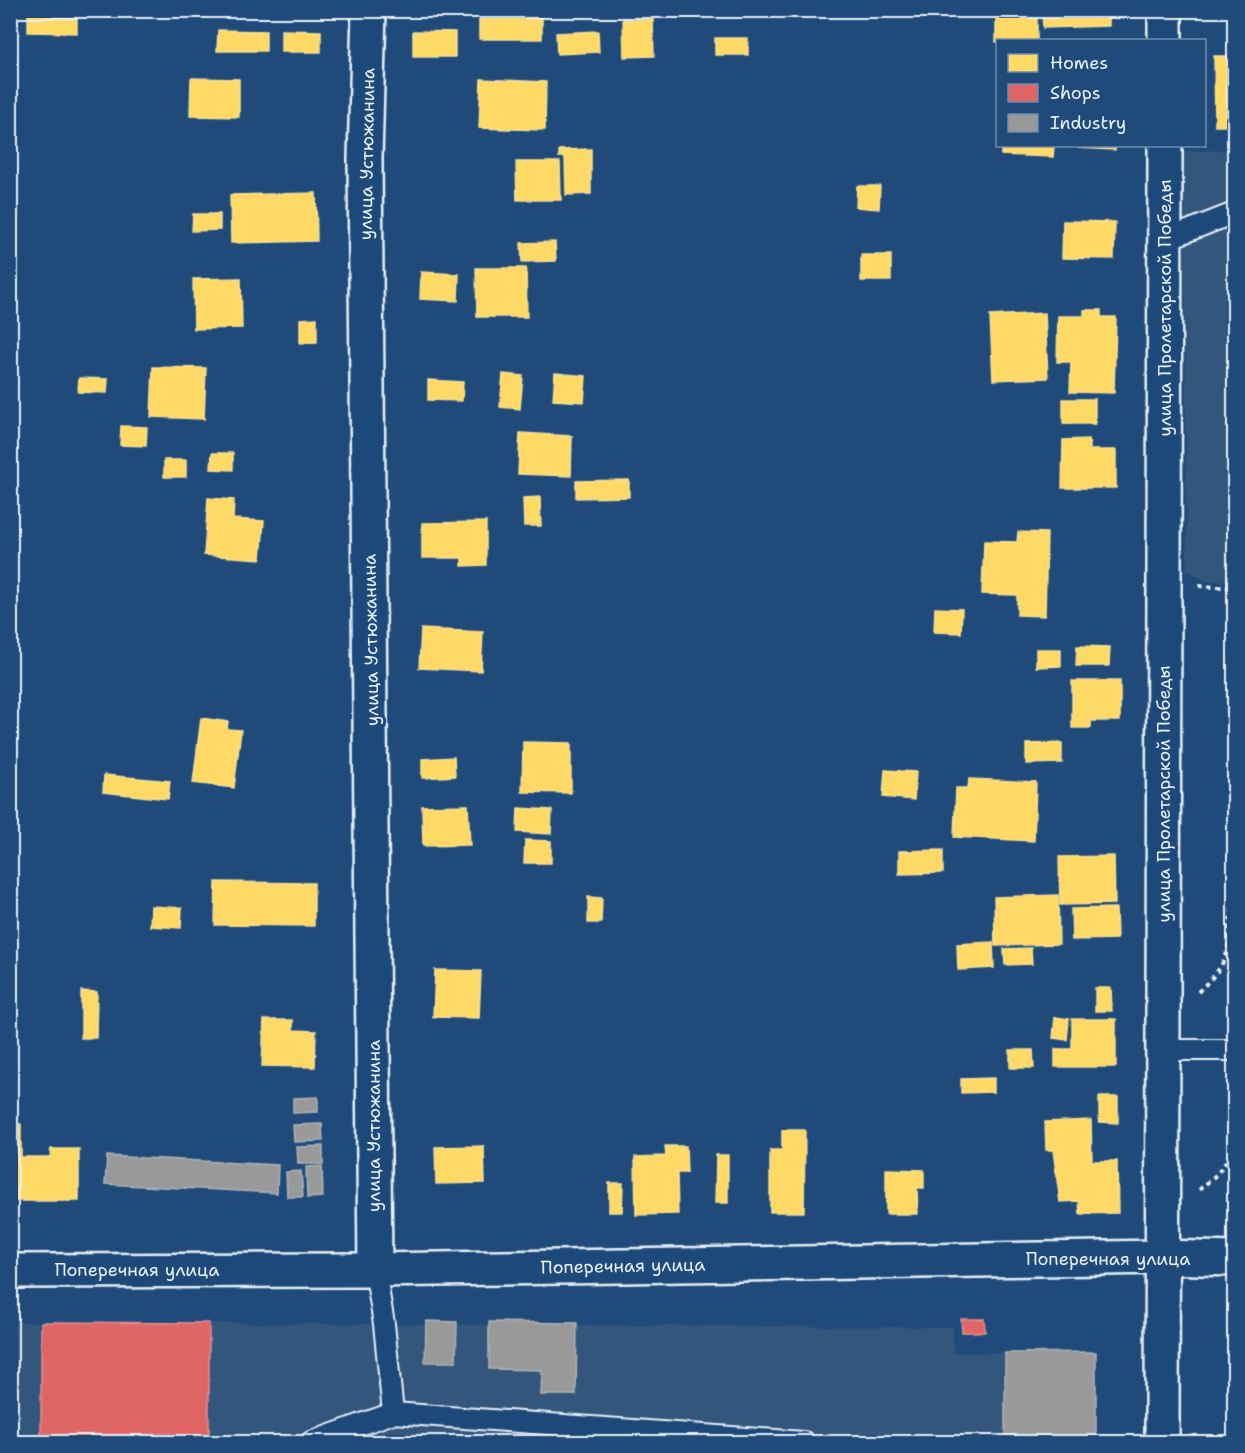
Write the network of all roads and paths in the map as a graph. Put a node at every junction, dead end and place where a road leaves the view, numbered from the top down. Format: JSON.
{"nodes":[{"id":1,"x":369,"y":10,"type":"edge"},
{"id":2,"x":1165,"y":10,"type":"edge"},
{"id":3,"x":1165,"y":39,"type":"edge"},
{"id":4,"x":1165,"y":147,"type":"edge"},
{"id":5,"x":1234,"y":213,"type":"edge"},
{"id":6,"x":1165,"y":240,"type":"junction"},
{"id":7,"x":1234,"y":904,"type":"edge"},
{"id":8,"x":1164,"y":1036,"type":"junction"},
{"id":9,"x":1234,"y":1050,"type":"edge"},
{"id":10,"x":1163,"y":1257,"type":"junction"},
{"id":11,"x":1234,"y":1259,"type":"edge"},
{"id":12,"x":375,"y":1270,"type":"junction"},
{"id":13,"x":10,"y":1271,"type":"edge"},
{"id":14,"x":393,"y":1413,"type":"junction"},
{"id":15,"x":311,"y":1443,"type":"edge"},
{"id":16,"x":804,"y":1443,"type":"edge"},
{"id":17,"x":1162,"y":1443,"type":"edge"}],
"edges":[{"from":1,"to":12,"type":"street","name":"улица Устюжанина"},
{"from":2,"to":3,"type":"street"},
{"from":4,"to":6,"type":"street","name":"улица Пролетарской Победы"},
{"from":5,"to":6,"type":"lane"},
{"from":6,"to":8,"type":"street","name":"улица Пролетарской Победы"},
{"from":7,"to":8,"type":"path"},
{"from":8,"to":9,"type":"lane"},
{"from":8,"to":10,"type":"street","name":"улица Пролетарской Победы"},
{"from":10,"to":11,"type":"street","name":"Поперечная улица"},
{"from":10,"to":12,"type":"street","name":"Поперечная улица"},
{"from":10,"to":17,"type":"street","name":"улица Пролетарской Победы"},
{"from":12,"to":13,"type":"street","name":"Поперечная улица"},
{"from":12,"to":14,"type":"lane"},
{"from":14,"to":15,"type":"lane"},
{"from":14,"to":16,"type":"lane"}]}
